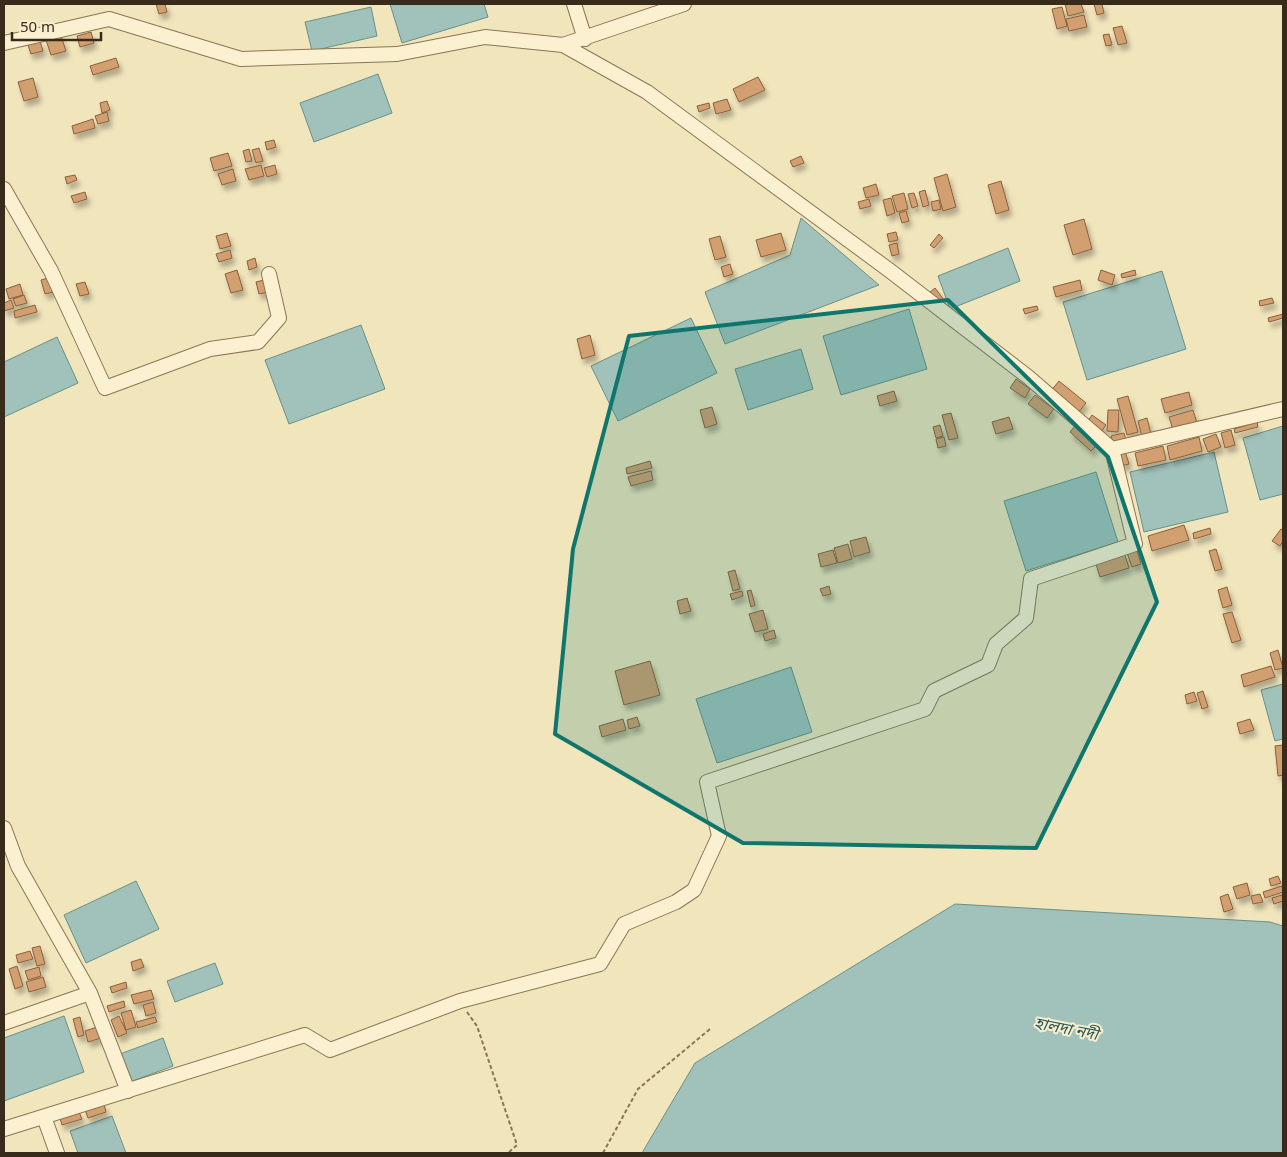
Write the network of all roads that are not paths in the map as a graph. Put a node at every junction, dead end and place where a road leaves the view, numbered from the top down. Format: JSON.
{"nodes":[{"id":1,"x":574,"y":4,"type":"edge"},
{"id":2,"x":684,"y":4,"type":"edge"},
{"id":3,"x":585,"y":39,"type":"junction"},
{"id":4,"x":4,"y":43,"type":"edge"},
{"id":5,"x":564,"y":45,"type":"junction"},
{"id":6,"x":4,"y":189,"type":"edge"},
{"id":7,"x":269,"y":274,"type":"dead end"},
{"id":8,"x":1283,"y":409,"type":"edge"},
{"id":9,"x":1112,"y":449,"type":"junction"},
{"id":10,"x":4,"y":828,"type":"edge"},
{"id":11,"x":90,"y":993,"type":"junction"},
{"id":12,"x":4,"y":1023,"type":"edge"},
{"id":13,"x":128,"y":1091,"type":"junction"},
{"id":14,"x":44,"y":1117,"type":"junction"},
{"id":15,"x":4,"y":1129,"type":"edge"},
{"id":16,"x":57,"y":1153,"type":"edge"}],
"edges":[{"from":1,"to":3,"type":"street"},
{"from":2,"to":3,"type":"street"},
{"from":3,"to":5,"type":"street"},
{"from":4,"to":5,"type":"street"},
{"from":5,"to":9,"type":"street"},
{"from":6,"to":7,"type":"street"},
{"from":8,"to":9,"type":"street"},
{"from":9,"to":13,"type":"street"},
{"from":10,"to":11,"type":"street"},
{"from":11,"to":12,"type":"street"},
{"from":11,"to":13,"type":"street"},
{"from":13,"to":14,"type":"street"},
{"from":14,"to":15,"type":"street"},
{"from":14,"to":16,"type":"street"}]}
